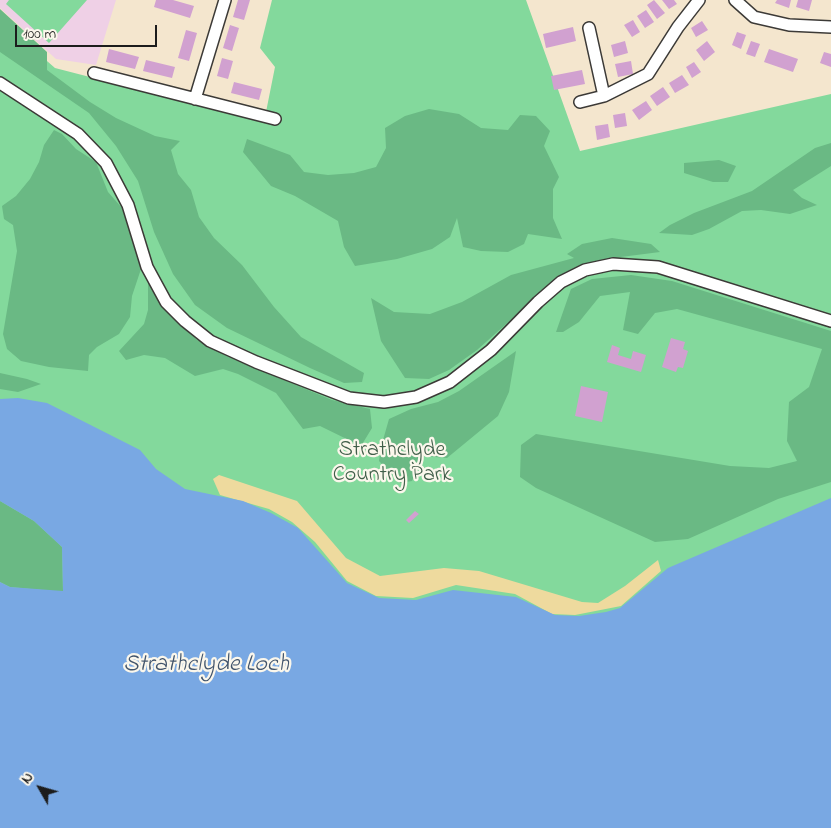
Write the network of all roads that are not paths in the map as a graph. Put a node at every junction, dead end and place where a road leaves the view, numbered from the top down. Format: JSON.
{"nodes":[{"id":1,"x":225,"y":0,"type":"edge"},
{"id":2,"x":700,"y":0,"type":"edge"},
{"id":3,"x":735,"y":0,"type":"edge"},
{"id":4,"x":831,"y":26,"type":"edge"},
{"id":5,"x":589,"y":28,"type":"dead end"},
{"id":6,"x":98,"y":78,"type":"dead end"},
{"id":7,"x":0,"y":83,"type":"edge"},
{"id":8,"x":604,"y":96,"type":"junction"},
{"id":9,"x":195,"y":99,"type":"junction"},
{"id":10,"x":580,"y":102,"type":"dead end"},
{"id":11,"x":275,"y":119,"type":"dead end"},
{"id":12,"x":831,"y":321,"type":"edge"}],
"edges":[{"from":1,"to":9,"type":"street"},
{"from":2,"to":8,"type":"street"},
{"from":3,"to":4,"type":"street"},
{"from":5,"to":8,"type":"street"},
{"from":6,"to":9,"type":"street"},
{"from":7,"to":12,"type":"street"},
{"from":8,"to":10,"type":"street"},
{"from":9,"to":11,"type":"street"}]}
